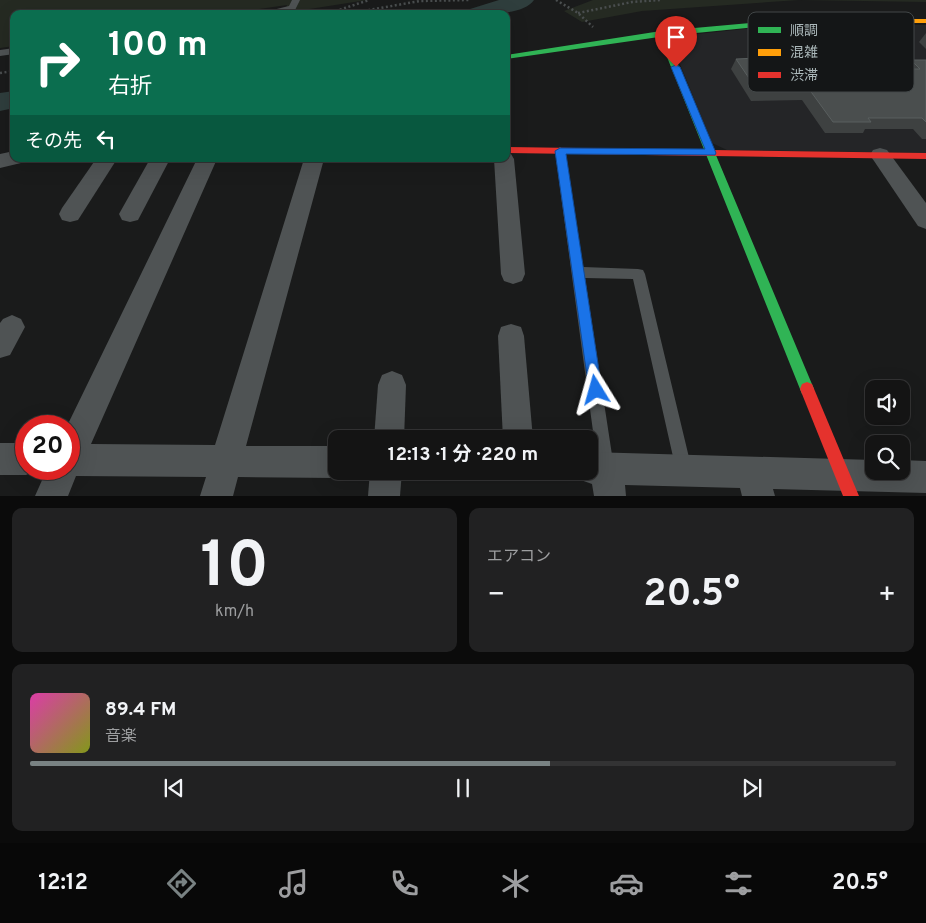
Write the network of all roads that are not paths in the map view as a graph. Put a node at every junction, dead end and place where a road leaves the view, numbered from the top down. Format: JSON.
{"nodes":[{"id":1,"x":296,"y":0,"type":"edge"},
{"id":2,"x":281,"y":10,"type":"edge"},
{"id":3,"x":748,"y":25,"type":"edge"},
{"id":4,"x":661,"y":33,"type":"junction"},
{"id":5,"x":510,"y":56,"type":"edge"},
{"id":6,"x":510,"y":150,"type":"edge"},
{"id":7,"x":560,"y":151,"type":"junction"},
{"id":8,"x":711,"y":153,"type":"junction"},
{"id":9,"x":880,"y":155,"type":"junction"},
{"id":10,"x":926,"y":156,"type":"edge"},
{"id":11,"x":105,"y":162,"type":"edge"},
{"id":12,"x":158,"y":162,"type":"edge"},
{"id":13,"x":206,"y":162,"type":"edge"},
{"id":14,"x":313,"y":162,"type":"edge"},
{"id":15,"x":504,"y":162,"type":"edge"},
{"id":16,"x":70,"y":214,"type":"dead end"},
{"id":17,"x":130,"y":214,"type":"dead end"},
{"id":18,"x":926,"y":220,"type":"edge"},
{"id":19,"x":579,"y":272,"type":"junction"},
{"id":20,"x":513,"y":274,"type":"dead end"},
{"id":21,"x":511,"y":336,"type":"dead end"},
{"id":22,"x":392,"y":385,"type":"dead end"},
{"id":23,"x":390,"y":430,"type":"edge"},
{"id":24,"x":517,"y":430,"type":"edge"},
{"id":25,"x":80,"y":434,"type":"edge"},
{"id":26,"x":80,"y":458,"type":"edge"},
{"id":27,"x":0,"y":459,"type":"edge"},
{"id":28,"x":15,"y":459,"type":"edge"},
{"id":29,"x":226,"y":460,"type":"junction"},
{"id":30,"x":328,"y":462,"type":"edge"},
{"id":31,"x":684,"y":470,"type":"junction"},
{"id":32,"x":926,"y":476,"type":"edge"},
{"id":33,"x":602,"y":477,"type":"edge"},
{"id":34,"x":58,"y":480,"type":"edge"},
{"id":35,"x":385,"y":480,"type":"edge"},
{"id":36,"x":755,"y":483,"type":"edge"},
{"id":37,"x":847,"y":485,"type":"edge"},
{"id":38,"x":51,"y":496,"type":"edge"},
{"id":39,"x":216,"y":496,"type":"edge"},
{"id":40,"x":384,"y":496,"type":"edge"}],
"edges":[{"from":1,"to":2,"type":"lane"},
{"from":3,"to":4,"type":"street"},
{"from":4,"to":5,"type":"street"},
{"from":4,"to":8,"type":"street"},
{"from":6,"to":7,"type":"street"},
{"from":7,"to":8,"type":"street"},
{"from":7,"to":19,"type":"lane"},
{"from":8,"to":9,"type":"street"},
{"from":8,"to":37,"type":"street"},
{"from":9,"to":10,"type":"street"},
{"from":9,"to":18,"type":"street"},
{"from":11,"to":16,"type":"street"},
{"from":12,"to":17,"type":"street"},
{"from":13,"to":25,"type":"street"},
{"from":14,"to":29,"type":"street"},
{"from":15,"to":20,"type":"street"},
{"from":19,"to":31,"type":"lane"},
{"from":19,"to":33,"type":"lane"},
{"from":21,"to":24,"type":"street"},
{"from":22,"to":23,"type":"street"},
{"from":26,"to":29,"type":"street"},
{"from":27,"to":28,"type":"street"},
{"from":29,"to":30,"type":"street"},
{"from":29,"to":39,"type":"street"},
{"from":31,"to":33,"type":"street"},
{"from":31,"to":36,"type":"street"},
{"from":32,"to":37,"type":"street"},
{"from":34,"to":38,"type":"street"},
{"from":35,"to":40,"type":"street"},
{"from":36,"to":37,"type":"street"}]}
